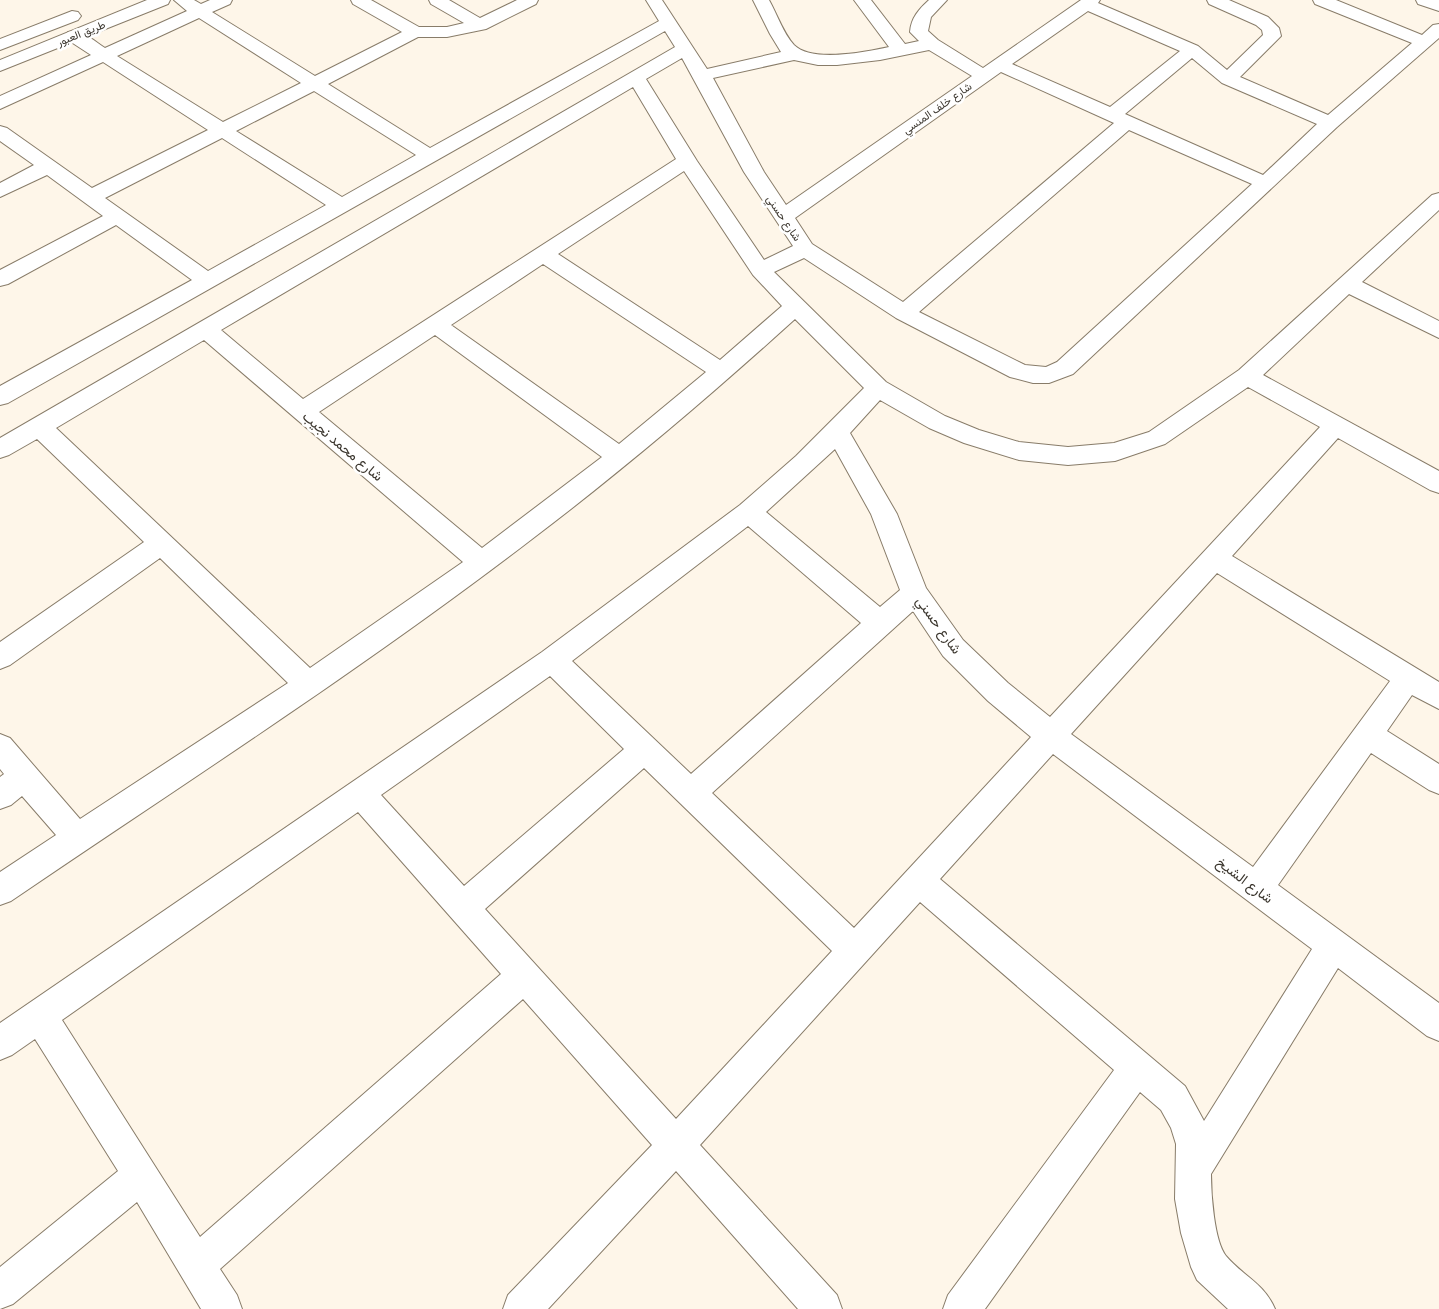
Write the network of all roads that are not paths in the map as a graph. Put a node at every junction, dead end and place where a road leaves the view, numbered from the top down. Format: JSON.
{"nodes":[{"id":1,"x":162,"y":0,"type":"edge"},
{"id":2,"x":182,"y":0,"type":"edge"},
{"id":3,"x":224,"y":0,"type":"edge"},
{"id":4,"x":360,"y":0,"type":"edge"},
{"id":5,"x":437,"y":0,"type":"edge"},
{"id":6,"x":530,"y":0,"type":"edge"},
{"id":7,"x":654,"y":0,"type":"edge"},
{"id":8,"x":761,"y":0,"type":"edge"},
{"id":9,"x":862,"y":0,"type":"edge"},
{"id":10,"x":939,"y":0,"type":"edge"},
{"id":11,"x":1322,"y":0,"type":"edge"},
{"id":12,"x":1424,"y":0,"type":"edge"},
{"id":13,"x":1221,"y":1,"type":"edge"},
{"id":14,"x":1090,"y":2,"type":"edge"},
{"id":15,"x":1439,"y":6,"type":"edge"},
{"id":16,"x":88,"y":10,"type":"dead end"},
{"id":17,"x":200,"y":11,"type":"junction"},
{"id":18,"x":667,"y":23,"type":"junction"},
{"id":19,"x":480,"y":25,"type":"junction"},
{"id":20,"x":415,"y":32,"type":"junction"},
{"id":21,"x":74,"y":36,"type":"junction"},
{"id":22,"x":1431,"y":36,"type":"edge"},
{"id":23,"x":932,"y":44,"type":"junction"},
{"id":24,"x":0,"y":45,"type":"edge"},
{"id":25,"x":684,"y":49,"type":"junction"},
{"id":26,"x":900,"y":50,"type":"junction"},
{"id":27,"x":1192,"y":50,"type":"junction"},
{"id":28,"x":796,"y":54,"type":"junction"},
{"id":29,"x":104,"y":55,"type":"junction"},
{"id":30,"x":0,"y":66,"type":"edge"},
{"id":31,"x":992,"y":71,"type":"junction"},
{"id":32,"x":702,"y":75,"type":"junction"},
{"id":33,"x":636,"y":77,"type":"junction"},
{"id":34,"x":1228,"y":79,"type":"junction"},
{"id":35,"x":316,"y":84,"type":"junction"},
{"id":36,"x":0,"y":103,"type":"edge"},
{"id":37,"x":1119,"y":119,"type":"junction"},
{"id":38,"x":1330,"y":123,"type":"junction"},
{"id":39,"x":223,"y":130,"type":"junction"},
{"id":40,"x":0,"y":132,"type":"edge"},
{"id":41,"x":430,"y":156,"type":"junction"},
{"id":42,"x":687,"y":160,"type":"junction"},
{"id":43,"x":48,"y":166,"type":"junction"},
{"id":44,"x":1265,"y":183,"type":"junction"},
{"id":45,"x":0,"y":191,"type":"edge"},
{"id":46,"x":91,"y":197,"type":"junction"},
{"id":47,"x":1439,"y":199,"type":"edge"},
{"id":48,"x":342,"y":206,"type":"junction"},
{"id":49,"x":118,"y":216,"type":"junction"},
{"id":50,"x":783,"y":217,"type":"junction"},
{"id":51,"x":805,"y":249,"type":"junction"},
{"id":52,"x":543,"y":254,"type":"junction"},
{"id":53,"x":760,"y":270,"type":"junction"},
{"id":54,"x":0,"y":279,"type":"edge"},
{"id":55,"x":208,"y":280,"type":"junction"},
{"id":56,"x":1347,"y":284,"type":"junction"},
{"id":57,"x":796,"y":306,"type":"junction"},
{"id":58,"x":904,"y":313,"type":"junction"},
{"id":59,"x":435,"y":324,"type":"junction"},
{"id":60,"x":205,"y":329,"type":"junction"},
{"id":61,"x":1439,"y":330,"type":"edge"},
{"id":62,"x":722,"y":372,"type":"junction"},
{"id":63,"x":1247,"y":376,"type":"junction"},
{"id":64,"x":878,"y":388,"type":"junction"},
{"id":65,"x":0,"y":397,"type":"edge"},
{"id":66,"x":302,"y":411,"type":"junction"},
{"id":67,"x":39,"y":426,"type":"junction"},
{"id":68,"x":1335,"y":426,"type":"junction"},
{"id":69,"x":837,"y":432,"type":"junction"},
{"id":70,"x":0,"y":448,"type":"edge"},
{"id":71,"x":620,"y":457,"type":"junction"},
{"id":72,"x":1439,"y":483,"type":"edge"},
{"id":73,"x":749,"y":512,"type":"junction"},
{"id":74,"x":162,"y":543,"type":"junction"},
{"id":75,"x":1214,"y":558,"type":"junction"},
{"id":76,"x":482,"y":563,"type":"junction"},
{"id":77,"x":915,"y":593,"type":"junction"},
{"id":78,"x":880,"y":623,"type":"junction"},
{"id":79,"x":0,"y":657,"type":"edge"},
{"id":80,"x":552,"y":660,"type":"junction"},
{"id":81,"x":1408,"y":678,"type":"junction"},
{"id":82,"x":310,"y":685,"type":"junction"},
{"id":83,"x":1439,"y":697,"type":"edge"},
{"id":84,"x":1367,"y":734,"type":"junction"},
{"id":85,"x":1051,"y":736,"type":"junction"},
{"id":86,"x":0,"y":747,"type":"edge"},
{"id":87,"x":645,"y":749,"type":"junction"},
{"id":88,"x":25,"y":776,"type":"junction"},
{"id":89,"x":1439,"y":780,"type":"edge"},
{"id":90,"x":360,"y":793,"type":"junction"},
{"id":91,"x":691,"y":793,"type":"junction"},
{"id":92,"x":0,"y":795,"type":"edge"},
{"id":93,"x":77,"y":838,"type":"junction"},
{"id":94,"x":919,"y":881,"type":"junction"},
{"id":95,"x":1257,"y":888,"type":"junction"},
{"id":96,"x":0,"y":890,"type":"edge"},
{"id":97,"x":462,"y":907,"type":"junction"},
{"id":98,"x":1333,"y":946,"type":"junction"},
{"id":99,"x":854,"y":950,"type":"junction"},
{"id":100,"x":524,"y":976,"type":"junction"},
{"id":101,"x":40,"y":1016,"type":"junction"},
{"id":102,"x":1439,"y":1024,"type":"edge"},
{"id":103,"x":0,"y":1044,"type":"edge"},
{"id":104,"x":1136,"y":1068,"type":"junction"},
{"id":105,"x":676,"y":1145,"type":"junction"},
{"id":106,"x":1194,"y":1169,"type":"junction"},
{"id":107,"x":141,"y":1175,"type":"junction"},
{"id":108,"x":196,"y":1266,"type":"junction"},
{"id":109,"x":0,"y":1291,"type":"edge"},
{"id":110,"x":223,"y":1309,"type":"edge"},
{"id":111,"x":522,"y":1309,"type":"edge"},
{"id":112,"x":823,"y":1309,"type":"edge"},
{"id":113,"x":962,"y":1309,"type":"edge"},
{"id":114,"x":1256,"y":1309,"type":"edge"}],
"edges":[{"from":1,"to":21,"type":"street","name":"طريق العبور"},
{"from":2,"to":17,"type":"street"},
{"from":3,"to":17,"type":"street"},
{"from":4,"to":20,"type":"street"},
{"from":5,"to":19,"type":"street"},
{"from":6,"to":19,"type":"street"},
{"from":7,"to":18,"type":"street","name":"شارع حسني"},
{"from":8,"to":28,"type":"street"},
{"from":9,"to":26,"type":"street"},
{"from":10,"to":23,"type":"street"},
{"from":11,"to":22,"type":"street"},
{"from":12,"to":15,"type":"street"},
{"from":13,"to":34,"type":"street"},
{"from":14,"to":27,"type":"street"},
{"from":14,"to":31,"type":"street","name":"شارع خلف المنسي"},
{"from":16,"to":24,"type":"street","name":"طريق العبور"},
{"from":17,"to":29,"type":"street"},
{"from":17,"to":35,"type":"street"},
{"from":18,"to":25,"type":"street","name":"شارع حسني"},
{"from":18,"to":41,"type":"street"},
{"from":19,"to":20,"type":"street"},
{"from":20,"to":35,"type":"street"},
{"from":21,"to":29,"type":"street"},
{"from":21,"to":30,"type":"street","name":"طريق العبور"},
{"from":22,"to":38,"type":"street"},
{"from":23,"to":26,"type":"street"},
{"from":23,"to":31,"type":"street"},
{"from":25,"to":32,"type":"street","name":"شارع حسني"},
{"from":25,"to":33,"type":"street"},
{"from":26,"to":28,"type":"street"},
{"from":27,"to":34,"type":"street"},
{"from":27,"to":37,"type":"street"},
{"from":28,"to":32,"type":"street"},
{"from":29,"to":36,"type":"street"},
{"from":29,"to":39,"type":"street"},
{"from":31,"to":37,"type":"street"},
{"from":31,"to":50,"type":"street","name":"شارع خلف المنسي"},
{"from":32,"to":50,"type":"street","name":"شارع حسني"},
{"from":33,"to":42,"type":"street"},
{"from":33,"to":60,"type":"street"},
{"from":34,"to":38,"type":"street"},
{"from":35,"to":39,"type":"street"},
{"from":35,"to":41,"type":"street"},
{"from":37,"to":44,"type":"street"},
{"from":37,"to":58,"type":"street"},
{"from":38,"to":44,"type":"street"},
{"from":39,"to":46,"type":"street"},
{"from":39,"to":48,"type":"street"},
{"from":40,"to":43,"type":"street"},
{"from":41,"to":48,"type":"street"},
{"from":42,"to":52,"type":"street"},
{"from":42,"to":53,"type":"street"},
{"from":43,"to":45,"type":"street"},
{"from":43,"to":46,"type":"street"},
{"from":44,"to":58,"type":"street"},
{"from":46,"to":49,"type":"street"},
{"from":47,"to":56,"type":"street"},
{"from":48,"to":55,"type":"street"},
{"from":49,"to":54,"type":"street"},
{"from":49,"to":55,"type":"street"},
{"from":50,"to":51,"type":"street","name":"شارع حسني"},
{"from":51,"to":53,"type":"street","name":"شارع حسني"},
{"from":51,"to":58,"type":"street"},
{"from":52,"to":59,"type":"street"},
{"from":52,"to":62,"type":"street"},
{"from":53,"to":57,"type":"street"},
{"from":55,"to":65,"type":"street"},
{"from":56,"to":61,"type":"street"},
{"from":56,"to":63,"type":"street"},
{"from":57,"to":62,"type":"street"},
{"from":57,"to":64,"type":"street"},
{"from":59,"to":66,"type":"street"},
{"from":59,"to":71,"type":"street"},
{"from":60,"to":66,"type":"street","name":"شارع محمد نجيب"},
{"from":60,"to":67,"type":"street"},
{"from":62,"to":71,"type":"street"},
{"from":63,"to":64,"type":"street"},
{"from":63,"to":68,"type":"street"},
{"from":64,"to":69,"type":"street"},
{"from":66,"to":76,"type":"street","name":"شارع محمد نجيب"},
{"from":67,"to":70,"type":"street"},
{"from":67,"to":74,"type":"street"},
{"from":68,"to":72,"type":"street"},
{"from":68,"to":75,"type":"street"},
{"from":69,"to":73,"type":"street"},
{"from":69,"to":77,"type":"street","name":"شارع حسني"},
{"from":71,"to":76,"type":"street"},
{"from":73,"to":78,"type":"street"},
{"from":73,"to":80,"type":"street"},
{"from":74,"to":79,"type":"street"},
{"from":74,"to":82,"type":"street"},
{"from":75,"to":81,"type":"street"},
{"from":75,"to":85,"type":"street"},
{"from":76,"to":82,"type":"street"},
{"from":77,"to":78,"type":"street"},
{"from":77,"to":85,"type":"street","name":"شارع حسني"},
{"from":78,"to":91,"type":"street"},
{"from":80,"to":87,"type":"street"},
{"from":80,"to":90,"type":"street"},
{"from":81,"to":83,"type":"street"},
{"from":81,"to":84,"type":"street"},
{"from":82,"to":93,"type":"street"},
{"from":84,"to":89,"type":"street"},
{"from":84,"to":95,"type":"street"},
{"from":85,"to":94,"type":"street"},
{"from":85,"to":95,"type":"street","name":"شارع الشيخ"},
{"from":86,"to":88,"type":"street"},
{"from":87,"to":91,"type":"street"},
{"from":87,"to":97,"type":"street"},
{"from":88,"to":92,"type":"street"},
{"from":88,"to":93,"type":"street"},
{"from":90,"to":97,"type":"street"},
{"from":90,"to":101,"type":"street"},
{"from":91,"to":99,"type":"street"},
{"from":93,"to":96,"type":"street"},
{"from":94,"to":99,"type":"street"},
{"from":94,"to":104,"type":"street"},
{"from":95,"to":98,"type":"street","name":"شارع الشيخ"},
{"from":97,"to":100,"type":"street"},
{"from":98,"to":102,"type":"street","name":"شارع الشيخ"},
{"from":98,"to":106,"type":"street"},
{"from":99,"to":105,"type":"street"},
{"from":100,"to":105,"type":"street"},
{"from":100,"to":108,"type":"street"},
{"from":101,"to":103,"type":"street"},
{"from":101,"to":107,"type":"street"},
{"from":104,"to":106,"type":"street"},
{"from":104,"to":113,"type":"street"},
{"from":105,"to":111,"type":"street"},
{"from":105,"to":112,"type":"street"},
{"from":106,"to":114,"type":"street"},
{"from":107,"to":108,"type":"street"},
{"from":107,"to":109,"type":"street"},
{"from":108,"to":110,"type":"street"}]}
